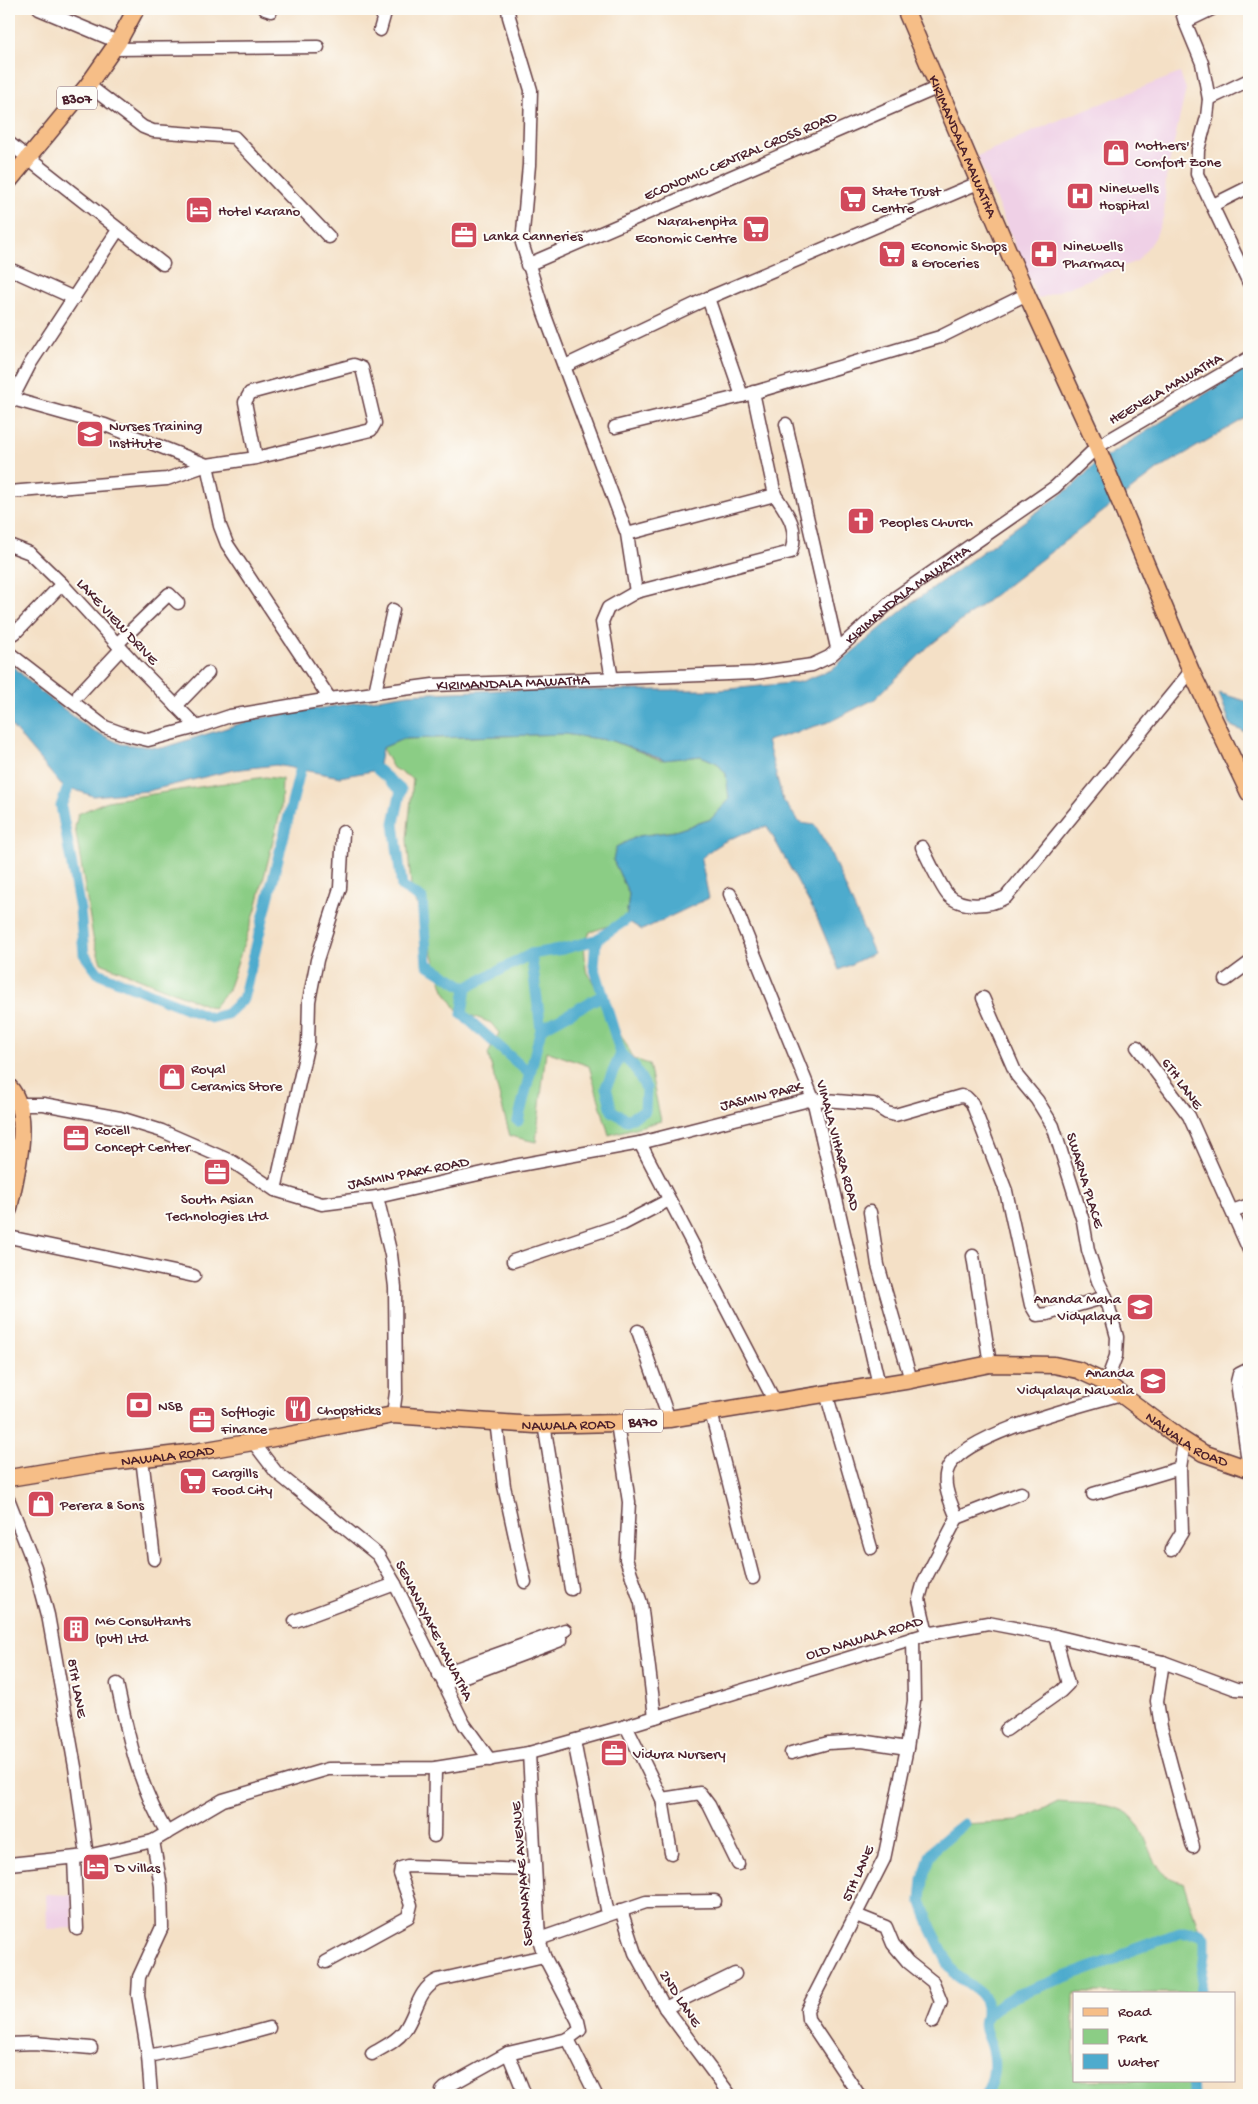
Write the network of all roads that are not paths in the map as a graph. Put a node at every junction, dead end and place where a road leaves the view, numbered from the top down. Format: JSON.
{"nodes":[{"id":1,"x":39,"y":9,"type":"edge"},
{"id":2,"x":136,"y":9,"type":"edge"},
{"id":3,"x":386,"y":9,"type":"edge"},
{"id":4,"x":508,"y":9,"type":"edge"},
{"id":5,"x":905,"y":9,"type":"edge"},
{"id":6,"x":1181,"y":9,"type":"edge"},
{"id":7,"x":1212,"y":9,"type":"edge"},
{"id":8,"x":1184,"y":22,"type":"junction"},
{"id":9,"x":380,"y":30,"type":"dead end"},
{"id":10,"x":116,"y":46,"type":"junction"},
{"id":11,"x":318,"y":46,"type":"dead end"},
{"id":12,"x":1249,"y":80,"type":"edge"},
{"id":13,"x":88,"y":85,"type":"junction"},
{"id":14,"x":939,"y":87,"type":"junction"},
{"id":15,"x":1209,"y":99,"type":"junction"},
{"id":16,"x":9,"y":143,"type":"edge"},
{"id":17,"x":27,"y":158,"type":"junction"},
{"id":18,"x":9,"y":181,"type":"edge"},
{"id":19,"x":978,"y":183,"type":"junction"},
{"id":20,"x":1249,"y":187,"type":"edge"},
{"id":21,"x":1213,"y":204,"type":"junction"},
{"id":22,"x":118,"y":230,"type":"junction"},
{"id":23,"x":329,"y":237,"type":"dead end"},
{"id":24,"x":163,"y":264,"type":"dead end"},
{"id":25,"x":527,"y":264,"type":"junction"},
{"id":26,"x":14,"y":270,"type":"dead end"},
{"id":27,"x":1249,"y":283,"type":"edge"},
{"id":28,"x":1027,"y":294,"type":"junction"},
{"id":29,"x":74,"y":298,"type":"junction"},
{"id":30,"x":708,"y":298,"type":"junction"},
{"id":31,"x":1249,"y":358,"type":"edge"},
{"id":32,"x":565,"y":366,"type":"junction"},
{"id":33,"x":747,"y":394,"type":"junction"},
{"id":34,"x":11,"y":398,"type":"edge"},
{"id":35,"x":786,"y":424,"type":"dead end"},
{"id":36,"x":615,"y":427,"type":"dead end"},
{"id":37,"x":1097,"y":447,"type":"junction"},
{"id":38,"x":256,"y":458,"type":"junction"},
{"id":39,"x":207,"y":465,"type":"junction"},
{"id":40,"x":9,"y":492,"type":"edge"},
{"id":41,"x":774,"y":495,"type":"junction"},
{"id":42,"x":627,"y":534,"type":"junction"},
{"id":43,"x":9,"y":545,"type":"edge"},
{"id":44,"x":62,"y":584,"type":"junction"},
{"id":45,"x":636,"y":592,"type":"junction"},
{"id":46,"x":178,"y":603,"type":"dead end"},
{"id":47,"x":394,"y":610,"type":"dead end"},
{"id":48,"x":15,"y":633,"type":"dead end"},
{"id":49,"x":119,"y":647,"type":"junction"},
{"id":50,"x":837,"y":648,"type":"junction"},
{"id":51,"x":9,"y":653,"type":"edge"},
{"id":52,"x":1191,"y":672,"type":"junction"},
{"id":53,"x":208,"y":673,"type":"dead end"},
{"id":54,"x":612,"y":680,"type":"junction"},
{"id":55,"x":375,"y":692,"type":"junction"},
{"id":56,"x":79,"y":694,"type":"dead end"},
{"id":57,"x":330,"y":699,"type":"junction"},
{"id":58,"x":176,"y":706,"type":"junction"},
{"id":59,"x":196,"y":728,"type":"junction"},
{"id":60,"x":1249,"y":794,"type":"edge"},
{"id":61,"x":343,"y":832,"type":"dead end"},
{"id":62,"x":922,"y":847,"type":"dead end"},
{"id":63,"x":730,"y":894,"type":"dead end"},
{"id":64,"x":1249,"y":963,"type":"edge"},
{"id":65,"x":1226,"y":980,"type":"dead end"},
{"id":66,"x":983,"y":998,"type":"dead end"},
{"id":67,"x":1137,"y":1047,"type":"dead end"},
{"id":68,"x":12,"y":1093,"type":"edge"},
{"id":69,"x":813,"y":1099,"type":"junction"},
{"id":70,"x":699,"y":1127,"type":"joint"},
{"id":71,"x":640,"y":1143,"type":"junction"},
{"id":72,"x":275,"y":1190,"type":"junction"},
{"id":73,"x":377,"y":1198,"type":"junction"},
{"id":74,"x":669,"y":1200,"type":"junction"},
{"id":75,"x":1249,"y":1205,"type":"edge"},
{"id":76,"x":9,"y":1209,"type":"edge"},
{"id":77,"x":1232,"y":1211,"type":"junction"},
{"id":78,"x":870,"y":1212,"type":"dead end"},
{"id":79,"x":9,"y":1237,"type":"edge"},
{"id":80,"x":1249,"y":1250,"type":"edge"},
{"id":81,"x":973,"y":1256,"type":"dead end"},
{"id":82,"x":514,"y":1261,"type":"dead end"},
{"id":83,"x":194,"y":1276,"type":"dead end"},
{"id":84,"x":1106,"y":1297,"type":"junction"},
{"id":85,"x":638,"y":1331,"type":"dead end"},
{"id":86,"x":990,"y":1364,"type":"junction"},
{"id":87,"x":1249,"y":1368,"type":"edge"},
{"id":88,"x":911,"y":1380,"type":"junction"},
{"id":89,"x":1106,"y":1383,"type":"junction"},
{"id":90,"x":879,"y":1385,"type":"junction"},
{"id":91,"x":826,"y":1394,"type":"junction"},
{"id":92,"x":1121,"y":1394,"type":"junction"},
{"id":93,"x":774,"y":1402,"type":"junction"},
{"id":94,"x":711,"y":1412,"type":"junction"},
{"id":95,"x":394,"y":1415,"type":"junction"},
{"id":96,"x":669,"y":1418,"type":"junction"},
{"id":97,"x":496,"y":1421,"type":"junction"},
{"id":98,"x":618,"y":1423,"type":"junction"},
{"id":99,"x":544,"y":1424,"type":"junction"},
{"id":100,"x":1184,"y":1441,"type":"junction"},
{"id":101,"x":253,"y":1442,"type":"junction"},
{"id":102,"x":142,"y":1458,"type":"junction"},
{"id":103,"x":1180,"y":1468,"type":"junction"},
{"id":104,"x":1249,"y":1469,"type":"edge"},
{"id":105,"x":9,"y":1478,"type":"edge"},
{"id":106,"x":1021,"y":1493,"type":"dead end"},
{"id":107,"x":1093,"y":1494,"type":"dead end"},
{"id":108,"x":9,"y":1501,"type":"edge"},
{"id":109,"x":956,"y":1518,"type":"junction"},
{"id":110,"x":871,"y":1548,"type":"dead end"},
{"id":111,"x":1171,"y":1550,"type":"dead end"},
{"id":112,"x":154,"y":1559,"type":"dead end"},
{"id":113,"x":753,"y":1578,"type":"dead end"},
{"id":114,"x":525,"y":1582,"type":"dead end"},
{"id":115,"x":394,"y":1584,"type":"junction"},
{"id":116,"x":571,"y":1590,"type":"dead end"},
{"id":117,"x":295,"y":1621,"type":"dead end"},
{"id":118,"x":566,"y":1633,"type":"dead end"},
{"id":119,"x":927,"y":1634,"type":"junction"},
{"id":120,"x":1056,"y":1636,"type":"junction"},
{"id":121,"x":913,"y":1638,"type":"junction"},
{"id":122,"x":1163,"y":1662,"type":"junction"},
{"id":123,"x":442,"y":1680,"type":"junction"},
{"id":124,"x":117,"y":1684,"type":"dead end"},
{"id":125,"x":1249,"y":1690,"type":"edge"},
{"id":126,"x":655,"y":1717,"type":"junction"},
{"id":127,"x":626,"y":1726,"type":"junction"},
{"id":128,"x":1006,"y":1730,"type":"dead end"},
{"id":129,"x":574,"y":1741,"type":"junction"},
{"id":130,"x":907,"y":1748,"type":"junction"},
{"id":131,"x":529,"y":1753,"type":"junction"},
{"id":132,"x":790,"y":1753,"type":"dead end"},
{"id":133,"x":490,"y":1760,"type":"junction"},
{"id":134,"x":435,"y":1768,"type":"junction"},
{"id":135,"x":662,"y":1799,"type":"junction"},
{"id":136,"x":167,"y":1833,"type":"junction"},
{"id":137,"x":434,"y":1836,"type":"dead end"},
{"id":138,"x":153,"y":1842,"type":"junction"},
{"id":139,"x":1193,"y":1847,"type":"dead end"},
{"id":140,"x":671,"y":1852,"type":"dead end"},
{"id":141,"x":81,"y":1857,"type":"junction"},
{"id":142,"x":9,"y":1864,"type":"edge"},
{"id":143,"x":738,"y":1864,"type":"dead end"},
{"id":144,"x":534,"y":1870,"type":"junction"},
{"id":145,"x":715,"y":1901,"type":"dead end"},
{"id":146,"x":621,"y":1910,"type":"junction"},
{"id":147,"x":608,"y":1914,"type":"junction"},
{"id":148,"x":856,"y":1915,"type":"junction"},
{"id":149,"x":77,"y":1929,"type":"dead end"},
{"id":150,"x":539,"y":1939,"type":"junction"},
{"id":151,"x":544,"y":1956,"type":"junction"},
{"id":152,"x":326,"y":1962,"type":"dead end"},
{"id":153,"x":735,"y":1974,"type":"dead end"},
{"id":154,"x":665,"y":2008,"type":"junction"},
{"id":155,"x":933,"y":2022,"type":"dead end"},
{"id":156,"x":269,"y":2028,"type":"dead end"},
{"id":157,"x":568,"y":2039,"type":"junction"},
{"id":158,"x":9,"y":2044,"type":"edge"},
{"id":159,"x":91,"y":2048,"type":"dead end"},
{"id":160,"x":372,"y":2054,"type":"dead end"},
{"id":161,"x":508,"y":2054,"type":"junction"},
{"id":162,"x":148,"y":2056,"type":"junction"},
{"id":163,"x":151,"y":2095,"type":"edge"},
{"id":164,"x":443,"y":2095,"type":"edge"},
{"id":165,"x":525,"y":2095,"type":"edge"},
{"id":166,"x":596,"y":2095,"type":"edge"},
{"id":167,"x":730,"y":2095,"type":"edge"},
{"id":168,"x":859,"y":2095,"type":"edge"}],
"edges":[{"from":1,"to":10,"type":"street"},
{"from":2,"to":10,"type":"main road","number":"B307"},
{"from":3,"to":9,"type":"street"},
{"from":4,"to":25,"type":"street"},
{"from":5,"to":14,"type":"main road","name":"KIRIMANDALA MAWATHA"},
{"from":6,"to":8,"type":"street"},
{"from":7,"to":8,"type":"street"},
{"from":8,"to":15,"type":"street"},
{"from":10,"to":11,"type":"street"},
{"from":10,"to":13,"type":"main road","number":"B307"},
{"from":12,"to":15,"type":"street"},
{"from":13,"to":17,"type":"main road","number":"B307"},
{"from":13,"to":23,"type":"street"},
{"from":14,"to":19,"type":"main road","name":"KIRIMANDALA MAWATHA"},
{"from":14,"to":25,"type":"street","name":"ECONOMIC CENTRAL CROSS ROAD"},
{"from":15,"to":21,"type":"street"},
{"from":16,"to":17,"type":"street"},
{"from":17,"to":18,"type":"main road","number":"B307"},
{"from":17,"to":22,"type":"street"},
{"from":19,"to":28,"type":"main road","name":"KIRIMANDALA MAWATHA"},
{"from":19,"to":30,"type":"street"},
{"from":20,"to":21,"type":"street"},
{"from":21,"to":27,"type":"street"},
{"from":22,"to":24,"type":"street"},
{"from":22,"to":29,"type":"street"},
{"from":25,"to":32,"type":"street"},
{"from":26,"to":29,"type":"street"},
{"from":28,"to":33,"type":"street"},
{"from":28,"to":37,"type":"main road","name":"KIRIMANDALA MAWATHA"},
{"from":29,"to":34,"type":"street"},
{"from":30,"to":32,"type":"street"},
{"from":30,"to":33,"type":"street"},
{"from":31,"to":37,"type":"street","name":"HEENELA MAWATHA"},
{"from":32,"to":42,"type":"street"},
{"from":33,"to":36,"type":"street"},
{"from":33,"to":41,"type":"street"},
{"from":34,"to":39,"type":"street"},
{"from":35,"to":50,"type":"street"},
{"from":37,"to":50,"type":"street","name":"KIRIMANDALA MAWATHA"},
{"from":37,"to":52,"type":"main road","name":"KIRIMANDALA MAWATHA"},
{"from":38,"to":38,"type":"street"},
{"from":38,"to":39,"type":"street"},
{"from":39,"to":40,"type":"street"},
{"from":39,"to":57,"type":"street"},
{"from":41,"to":42,"type":"street"},
{"from":41,"to":45,"type":"street"},
{"from":42,"to":45,"type":"street"},
{"from":43,"to":44,"type":"street","name":"LAKE VIEW DRIVE"},
{"from":44,"to":48,"type":"street"},
{"from":44,"to":49,"type":"street","name":"LAKE VIEW DRIVE"},
{"from":45,"to":54,"type":"street"},
{"from":46,"to":49,"type":"street"},
{"from":47,"to":55,"type":"street"},
{"from":49,"to":56,"type":"street"},
{"from":49,"to":58,"type":"street","name":"LAKE VIEW DRIVE"},
{"from":50,"to":54,"type":"street","name":"KIRIMANDALA MAWATHA"},
{"from":51,"to":59,"type":"street","name":"KIRIMANDALA MAWATHA"},
{"from":52,"to":60,"type":"main road","name":"KIRIMANDALA MAWATHA"},
{"from":52,"to":62,"type":"street"},
{"from":53,"to":58,"type":"street"},
{"from":54,"to":55,"type":"street","name":"KIRIMANDALA MAWATHA"},
{"from":55,"to":57,"type":"street","name":"KIRIMANDALA MAWATHA"},
{"from":57,"to":59,"type":"street","name":"KIRIMANDALA MAWATHA"},
{"from":58,"to":59,"type":"street","name":"LAKE VIEW DRIVE"},
{"from":61,"to":72,"type":"street"},
{"from":63,"to":69,"type":"street","name":"VIMALA VIHARA ROAD"},
{"from":64,"to":65,"type":"street"},
{"from":66,"to":84,"type":"street","name":"SWARNA PLACE"},
{"from":67,"to":77,"type":"street","name":"6TH LANE"},
{"from":68,"to":72,"type":"street","name":"JASMIN PARK ROAD"},
{"from":68,"to":76,"type":"main road"},
{"from":69,"to":70,"type":"street","name":"JASMIN PARK"},
{"from":69,"to":84,"type":"street","name":"JASMIN PARK"},
{"from":69,"to":90,"type":"street","name":"VIMALA VIHARA ROAD"},
{"from":70,"to":71,"type":"street","name":"JASMIN PARK ROAD"},
{"from":71,"to":73,"type":"street","name":"JASMIN PARK ROAD"},
{"from":71,"to":74,"type":"street"},
{"from":72,"to":73,"type":"street","name":"JASMIN PARK ROAD"},
{"from":73,"to":95,"type":"street"},
{"from":74,"to":82,"type":"street"},
{"from":74,"to":93,"type":"street"},
{"from":75,"to":77,"type":"street"},
{"from":77,"to":80,"type":"street","name":"6TH LANE"},
{"from":78,"to":88,"type":"street"},
{"from":79,"to":83,"type":"street"},
{"from":81,"to":86,"type":"street"},
{"from":84,"to":89,"type":"street","name":"SWARNA PLACE"},
{"from":85,"to":96,"type":"street"},
{"from":86,"to":88,"type":"main road","name":"NAWALA ROAD","number":"B470"},
{"from":86,"to":89,"type":"main road","name":"NAWALA ROAD","number":"B470"},
{"from":87,"to":104,"type":"street"},
{"from":88,"to":90,"type":"main road","name":"NAWALA ROAD","number":"B470"},
{"from":89,"to":92,"type":"main road","name":"NAWALA ROAD","number":"B470"},
{"from":90,"to":91,"type":"main road","name":"NAWALA ROAD","number":"B470"},
{"from":91,"to":93,"type":"main road","name":"NAWALA ROAD","number":"B470"},
{"from":91,"to":110,"type":"street"},
{"from":92,"to":100,"type":"main road","name":"NAWALA ROAD","number":"B470"},
{"from":92,"to":109,"type":"street"},
{"from":93,"to":94,"type":"main road","name":"NAWALA ROAD","number":"B470"},
{"from":94,"to":96,"type":"main road","name":"NAWALA ROAD","number":"B470"},
{"from":94,"to":113,"type":"street"},
{"from":95,"to":97,"type":"main road","name":"NAWALA ROAD","number":"B470"},
{"from":95,"to":101,"type":"main road","name":"NAWALA ROAD","number":"B470"},
{"from":96,"to":98,"type":"main road","name":"NAWALA ROAD","number":"B470"},
{"from":97,"to":99,"type":"main road","name":"NAWALA ROAD","number":"B470"},
{"from":97,"to":114,"type":"street"},
{"from":98,"to":99,"type":"main road","name":"NAWALA ROAD","number":"B470"},
{"from":98,"to":126,"type":"street"},
{"from":99,"to":116,"type":"street"},
{"from":100,"to":103,"type":"street"},
{"from":100,"to":104,"type":"main road","name":"NAWALA ROAD","number":"B470"},
{"from":101,"to":102,"type":"main road","name":"NAWALA ROAD","number":"B470"},
{"from":101,"to":115,"type":"street","name":"SENANAYAKE MAWATHA"},
{"from":102,"to":105,"type":"main road","name":"NAWALA ROAD","number":"B470"},
{"from":102,"to":112,"type":"street"},
{"from":103,"to":107,"type":"street"},
{"from":103,"to":111,"type":"street"},
{"from":106,"to":109,"type":"street"},
{"from":108,"to":141,"type":"street","name":"8TH LANE"},
{"from":109,"to":119,"type":"street"},
{"from":115,"to":117,"type":"street"},
{"from":115,"to":123,"type":"street","name":"SENANAYAKE MAWATHA"},
{"from":118,"to":123,"type":"street"},
{"from":119,"to":120,"type":"street","name":"OLD NAWALA ROAD"},
{"from":119,"to":121,"type":"street","name":"OLD NAWALA ROAD"},
{"from":120,"to":122,"type":"street","name":"OLD NAWALA ROAD"},
{"from":120,"to":128,"type":"street"},
{"from":121,"to":126,"type":"street","name":"OLD NAWALA ROAD"},
{"from":121,"to":130,"type":"street","name":"5TH LANE"},
{"from":122,"to":125,"type":"street","name":"OLD NAWALA ROAD"},
{"from":122,"to":139,"type":"street"},
{"from":123,"to":133,"type":"street","name":"SENANAYAKE MAWATHA"},
{"from":124,"to":136,"type":"street"},
{"from":126,"to":127,"type":"street","name":"OLD NAWALA ROAD"},
{"from":127,"to":129,"type":"street","name":"OLD NAWALA ROAD"},
{"from":127,"to":135,"type":"street"},
{"from":129,"to":131,"type":"street","name":"OLD NAWALA ROAD"},
{"from":129,"to":147,"type":"street"},
{"from":130,"to":132,"type":"street"},
{"from":130,"to":148,"type":"street","name":"5TH LANE"},
{"from":131,"to":133,"type":"street","name":"OLD NAWALA ROAD"},
{"from":131,"to":144,"type":"street","name":"SENANAYAKE AVENUE"},
{"from":133,"to":134,"type":"street","name":"OLD NAWALA ROAD"},
{"from":134,"to":136,"type":"street","name":"OLD NAWALA ROAD"},
{"from":134,"to":137,"type":"street"},
{"from":135,"to":140,"type":"street"},
{"from":135,"to":143,"type":"street"},
{"from":136,"to":138,"type":"street","name":"OLD NAWALA ROAD"},
{"from":138,"to":141,"type":"street"},
{"from":138,"to":162,"type":"street"},
{"from":141,"to":142,"type":"street"},
{"from":141,"to":149,"type":"street","name":"8TH LANE"},
{"from":144,"to":150,"type":"street","name":"SENANAYAKE AVENUE"},
{"from":144,"to":152,"type":"street"},
{"from":145,"to":146,"type":"street"},
{"from":146,"to":147,"type":"street"},
{"from":146,"to":154,"type":"street","name":"2ND LANE"},
{"from":147,"to":150,"type":"street"},
{"from":148,"to":155,"type":"street"},
{"from":148,"to":168,"type":"street","name":"5TH LANE"},
{"from":150,"to":151,"type":"street","name":"SENANAYAKE AVENUE"},
{"from":151,"to":157,"type":"street","name":"SENANAYAKE AVENUE"},
{"from":151,"to":160,"type":"street"},
{"from":153,"to":154,"type":"street"},
{"from":154,"to":167,"type":"street","name":"2ND LANE"},
{"from":156,"to":162,"type":"street"},
{"from":157,"to":161,"type":"street"},
{"from":157,"to":166,"type":"street"},
{"from":158,"to":159,"type":"street"},
{"from":161,"to":164,"type":"street"},
{"from":161,"to":165,"type":"street"},
{"from":162,"to":163,"type":"street"}]}
